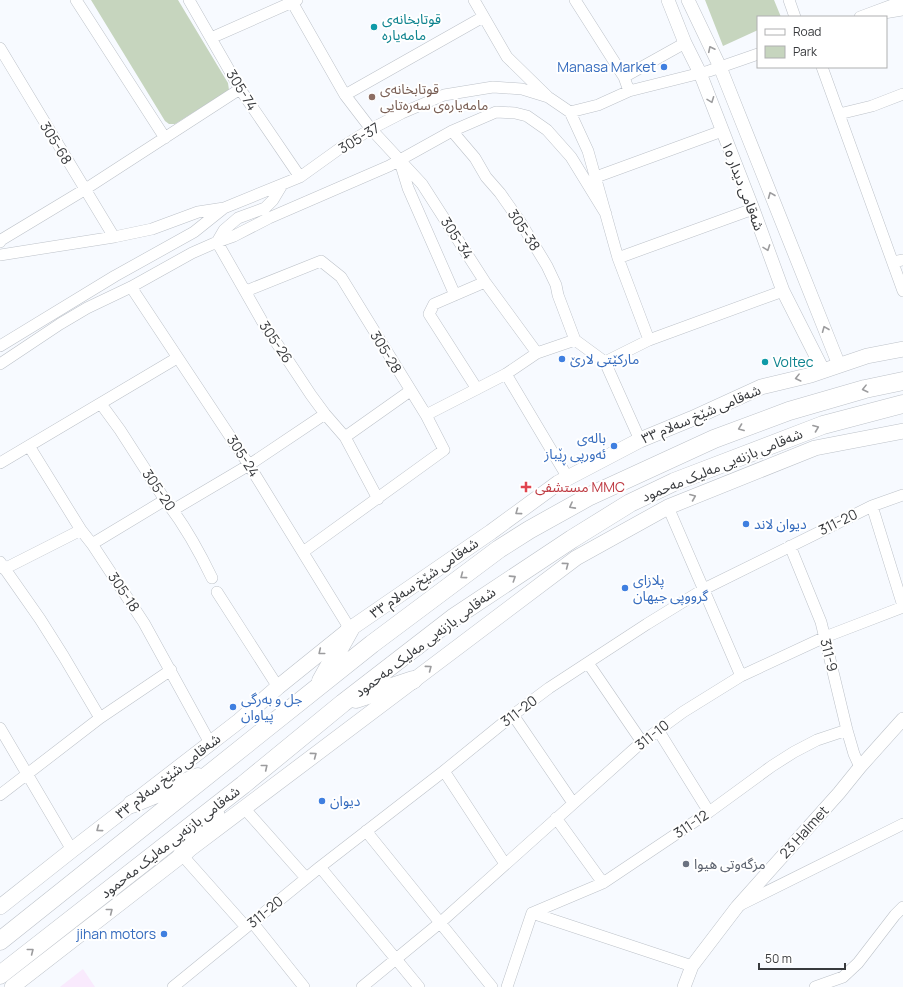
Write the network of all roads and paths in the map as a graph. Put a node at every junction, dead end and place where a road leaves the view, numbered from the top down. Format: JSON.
{"nodes":[{"id":1,"x":76,"y":0,"type":"edge"},
{"id":2,"x":189,"y":0,"type":"edge"},
{"id":3,"x":474,"y":0,"type":"edge"},
{"id":4,"x":575,"y":0,"type":"edge"},
{"id":5,"x":668,"y":0,"type":"edge"},
{"id":6,"x":688,"y":0,"type":"edge"},
{"id":7,"x":788,"y":0,"type":"edge"},
{"id":8,"x":295,"y":1,"type":"edge"},
{"id":9,"x":903,"y":1,"type":"edge"},
{"id":10,"x":903,"y":10,"type":"edge"},
{"id":11,"x":795,"y":16,"type":"edge"},
{"id":12,"x":863,"y":16,"type":"edge"},
{"id":13,"x":870,"y":16,"type":"edge"},
{"id":14,"x":483,"y":17,"type":"junction"},
{"id":15,"x":211,"y":38,"type":"junction"},
{"id":16,"x":685,"y":43,"type":"junction"},
{"id":17,"x":0,"y":48,"type":"edge"},
{"id":18,"x":757,"y":54,"type":"edge"},
{"id":19,"x":822,"y":68,"type":"edge"},
{"id":20,"x":710,"y":70,"type":"junction"},
{"id":21,"x":624,"y":77,"type":"junction"},
{"id":22,"x":240,"y":89,"type":"junction"},
{"id":23,"x":629,"y":90,"type":"junction"},
{"id":24,"x":903,"y":94,"type":"edge"},
{"id":25,"x":345,"y":96,"type":"junction"},
{"id":26,"x":548,"y":97,"type":"junction"},
{"id":27,"x":570,"y":112,"type":"junction"},
{"id":28,"x":839,"y":114,"type":"junction"},
{"id":29,"x":371,"y":129,"type":"junction"},
{"id":30,"x":452,"y":131,"type":"junction"},
{"id":31,"x":722,"y":131,"type":"junction"},
{"id":32,"x":165,"y":138,"type":"junction"},
{"id":33,"x":399,"y":161,"type":"junction"},
{"id":34,"x":300,"y":177,"type":"junction"},
{"id":35,"x":596,"y":177,"type":"junction"},
{"id":36,"x":282,"y":185,"type":"junction"},
{"id":37,"x":84,"y":190,"type":"junction"},
{"id":38,"x":224,"y":208,"type":"junction"},
{"id":39,"x":753,"y":208,"type":"junction"},
{"id":40,"x":606,"y":214,"type":"junction"},
{"id":41,"x":114,"y":237,"type":"junction"},
{"id":42,"x":0,"y":240,"type":"edge"},
{"id":43,"x":217,"y":242,"type":"junction"},
{"id":44,"x":0,"y":255,"type":"edge"},
{"id":45,"x":618,"y":258,"type":"junction"},
{"id":46,"x":898,"y":261,"type":"edge"},
{"id":47,"x":485,"y":282,"type":"junction"},
{"id":48,"x":131,"y":287,"type":"junction"},
{"id":49,"x":246,"y":291,"type":"junction"},
{"id":50,"x":783,"y":291,"type":"junction"},
{"id":51,"x":903,"y":291,"type":"edge"},
{"id":52,"x":455,"y":294,"type":"junction"},
{"id":53,"x":575,"y":340,"type":"junction"},
{"id":54,"x":649,"y":340,"type":"junction"},
{"id":55,"x":0,"y":346,"type":"edge"},
{"id":56,"x":903,"y":349,"type":"edge"},
{"id":57,"x":536,"y":353,"type":"junction"},
{"id":58,"x":177,"y":358,"type":"junction"},
{"id":59,"x":605,"y":362,"type":"junction"},
{"id":60,"x":0,"y":364,"type":"edge"},
{"id":61,"x":840,"y":365,"type":"junction"},
{"id":62,"x":823,"y":370,"type":"junction"},
{"id":63,"x":506,"y":374,"type":"junction"},
{"id":64,"x":903,"y":381,"type":"edge"},
{"id":65,"x":477,"y":389,"type":"junction"},
{"id":66,"x":410,"y":391,"type":"junction"},
{"id":67,"x":101,"y":404,"type":"junction"},
{"id":68,"x":901,"y":405,"type":"edge"},
{"id":69,"x":325,"y":414,"type":"junction"},
{"id":70,"x":426,"y":415,"type":"junction"},
{"id":71,"x":903,"y":431,"type":"edge"},
{"id":72,"x":345,"y":437,"type":"junction"},
{"id":73,"x":640,"y":440,"type":"junction"},
{"id":74,"x":29,"y":446,"type":"junction"},
{"id":75,"x":663,"y":461,"type":"junction"},
{"id":76,"x":0,"y":463,"type":"edge"},
{"id":77,"x":249,"y":465,"type":"junction"},
{"id":78,"x":568,"y":478,"type":"junction"},
{"id":79,"x":620,"y":482,"type":"junction"},
{"id":80,"x":674,"y":482,"type":"junction"},
{"id":81,"x":903,"y":494,"type":"edge"},
{"id":82,"x":378,"y":499,"type":"junction"},
{"id":83,"x":165,"y":500,"type":"junction"},
{"id":84,"x":630,"y":503,"type":"junction"},
{"id":85,"x":872,"y":506,"type":"junction"},
{"id":86,"x":668,"y":507,"type":"junction"},
{"id":87,"x":173,"y":510,"type":"junction"},
{"id":88,"x":81,"y":530,"type":"junction"},
{"id":89,"x":92,"y":544,"type":"junction"},
{"id":90,"x":790,"y":546,"type":"junction"},
{"id":91,"x":303,"y":552,"type":"junction"},
{"id":92,"x":2,"y":566,"type":"edge"},
{"id":93,"x":212,"y":578,"type":"dead end"},
{"id":94,"x":900,"y":584,"type":"edge"},
{"id":95,"x":704,"y":588,"type":"junction"},
{"id":96,"x":218,"y":592,"type":"dead end"},
{"id":97,"x":903,"y":606,"type":"edge"},
{"id":98,"x":350,"y":629,"type":"junction"},
{"id":99,"x":825,"y":637,"type":"junction"},
{"id":100,"x":588,"y":663,"type":"junction"},
{"id":101,"x":171,"y":670,"type":"junction"},
{"id":102,"x":741,"y":676,"type":"junction"},
{"id":103,"x":413,"y":680,"type":"junction"},
{"id":104,"x":278,"y":687,"type":"junction"},
{"id":105,"x":316,"y":690,"type":"junction"},
{"id":106,"x":343,"y":703,"type":"junction"},
{"id":107,"x":513,"y":715,"type":"junction"},
{"id":108,"x":100,"y":718,"type":"junction"},
{"id":109,"x":903,"y":719,"type":"edge"},
{"id":110,"x":0,"y":728,"type":"edge"},
{"id":111,"x":658,"y":730,"type":"junction"},
{"id":112,"x":847,"y":730,"type":"junction"},
{"id":113,"x":642,"y":742,"type":"junction"},
{"id":114,"x":210,"y":743,"type":"junction"},
{"id":115,"x":4,"y":746,"type":"edge"},
{"id":116,"x":860,"y":767,"type":"junction"},
{"id":117,"x":219,"y":768,"type":"junction"},
{"id":118,"x":444,"y":770,"type":"junction"},
{"id":119,"x":27,"y":775,"type":"junction"},
{"id":120,"x":243,"y":785,"type":"junction"},
{"id":121,"x":0,"y":795,"type":"edge"},
{"id":122,"x":573,"y":803,"type":"junction"},
{"id":123,"x":132,"y":804,"type":"junction"},
{"id":124,"x":244,"y":808,"type":"junction"},
{"id":125,"x":709,"y":812,"type":"junction"},
{"id":126,"x":556,"y":818,"type":"junction"},
{"id":127,"x":903,"y":824,"type":"edge"},
{"id":128,"x":366,"y":831,"type":"junction"},
{"id":129,"x":72,"y":850,"type":"junction"},
{"id":130,"x":182,"y":855,"type":"junction"},
{"id":131,"x":505,"y":864,"type":"junction"},
{"id":132,"x":320,"y":867,"type":"junction"},
{"id":133,"x":306,"y":878,"type":"junction"},
{"id":134,"x":603,"y":883,"type":"junction"},
{"id":135,"x":737,"y":906,"type":"junction"},
{"id":136,"x":0,"y":907,"type":"edge"},
{"id":137,"x":903,"y":907,"type":"edge"},
{"id":138,"x":532,"y":913,"type":"junction"},
{"id":139,"x":441,"y":922,"type":"junction"},
{"id":140,"x":249,"y":925,"type":"junction"},
{"id":141,"x":0,"y":941,"type":"edge"},
{"id":142,"x":396,"y":960,"type":"junction"},
{"id":143,"x":514,"y":964,"type":"junction"},
{"id":144,"x":692,"y":966,"type":"junction"},
{"id":145,"x":0,"y":975,"type":"edge"},
{"id":146,"x":181,"y":985,"type":"edge"},
{"id":147,"x":12,"y":987,"type":"edge"},
{"id":148,"x":304,"y":987,"type":"edge"},
{"id":149,"x":362,"y":987,"type":"edge"},
{"id":150,"x":420,"y":987,"type":"edge"},
{"id":151,"x":493,"y":987,"type":"edge"},
{"id":152,"x":506,"y":987,"type":"edge"},
{"id":153,"x":684,"y":987,"type":"edge"},
{"id":154,"x":815,"y":987,"type":"edge"}],
"edges":[{"from":1,"to":32,"type":"street"},
{"from":2,"to":15,"type":"street","name":"305-74"},
{"from":3,"to":14,"type":"street"},
{"from":4,"to":21,"type":"street"},
{"from":5,"to":16,"type":"street","name":"شەقامی دیدار ١٥"},
{"from":20,"to":6,"type":"street","name":"شەقامی دیدار ١٥","one_way":true},
{"from":7,"to":11,"type":"street"},
{"from":8,"to":15,"type":"street"},
{"from":8,"to":25,"type":"street","name":"305-34"},
{"from":9,"to":12,"type":"street"},
{"from":10,"to":13,"type":"street"},
{"from":14,"to":25,"type":"street"},
{"from":14,"to":26,"type":"street"},
{"from":15,"to":22,"type":"street","name":"305-74"},
{"from":16,"to":20,"type":"street","name":"شەقامی دیدار ١٥"},
{"from":16,"to":21,"type":"street"},
{"from":17,"to":37,"type":"street","name":"305-68"},
{"from":18,"to":20,"type":"street"},
{"from":19,"to":28,"type":"street"},
{"from":20,"to":23,"type":"street"},
{"from":20,"to":31,"type":"street","name":"شەقامی دیدار ١٥","one_way":true},
{"from":61,"to":20,"type":"street","name":"شەقامی دیدار ١٥","one_way":true},
{"from":21,"to":23,"type":"street"},
{"from":22,"to":32,"type":"street"},
{"from":22,"to":34,"type":"street","name":"305-74"},
{"from":23,"to":27,"type":"street"},
{"from":24,"to":28,"type":"street"},
{"from":25,"to":29,"type":"street","name":"305-34"},
{"from":26,"to":27,"type":"street"},
{"from":26,"to":29,"type":"street","name":"305-37"},
{"from":27,"to":35,"type":"street"},
{"from":28,"to":46,"type":"street"},
{"from":29,"to":33,"type":"street","name":"305-34"},
{"from":29,"to":34,"type":"street","name":"305-37"},
{"from":30,"to":33,"type":"street"},
{"from":30,"to":40,"type":"street"},
{"from":30,"to":53,"type":"street","name":"305-38"},
{"from":31,"to":35,"type":"street"},
{"from":31,"to":39,"type":"street","name":"شەقامی دیدار ١٥"},
{"from":32,"to":37,"type":"street"},
{"from":33,"to":43,"type":"street"},
{"from":33,"to":47,"type":"street","name":"305-34"},
{"from":33,"to":52,"type":"street"},
{"from":34,"to":36,"type":"street","name":"305-37"},
{"from":35,"to":40,"type":"street"},
{"from":36,"to":38,"type":"street","name":"305-37"},
{"from":36,"to":43,"type":"street"},
{"from":37,"to":41,"type":"street","name":"305-68"},
{"from":37,"to":42,"type":"street"},
{"from":38,"to":41,"type":"street"},
{"from":38,"to":55,"type":"street"},
{"from":39,"to":45,"type":"street"},
{"from":39,"to":50,"type":"street","name":"شەقامی دیدار ١٥","one_way":true},
{"from":40,"to":45,"type":"street"},
{"from":41,"to":44,"type":"street"},
{"from":43,"to":48,"type":"street"},
{"from":43,"to":49,"type":"street","name":"305-26"},
{"from":45,"to":54,"type":"street"},
{"from":46,"to":51,"type":"street"},
{"from":47,"to":52,"type":"street"},
{"from":47,"to":57,"type":"street","name":"305-34"},
{"from":48,"to":58,"type":"street","name":"305-24"},
{"from":48,"to":60,"type":"street"},
{"from":49,"to":66,"type":"street","name":"305-28"},
{"from":49,"to":69,"type":"street","name":"305-26"},
{"from":50,"to":54,"type":"street"},
{"from":50,"to":62,"type":"street","name":"شەقامی دیدار ١٥"},
{"from":52,"to":65,"type":"street"},
{"from":53,"to":57,"type":"street"},
{"from":53,"to":59,"type":"street"},
{"from":54,"to":59,"type":"street"},
{"from":56,"to":61,"type":"main road","name":"شەقامی شێخ سەلام ٣٣"},
{"from":57,"to":63,"type":"street"},
{"from":58,"to":67,"type":"street"},
{"from":58,"to":77,"type":"street","name":"305-24"},
{"from":59,"to":73,"type":"street"},
{"from":61,"to":62,"type":"main road","name":"شەقامی شێخ سەلام ٣٣"},
{"from":62,"to":73,"type":"main road","name":"شەقامی شێخ سەلام ٣٣","one_way":true},
{"from":63,"to":65,"type":"street"},
{"from":63,"to":78,"type":"street"},
{"from":64,"to":75,"type":"highway","name":"شەقامی بازنەیی مەلیک مەحمود","one_way":true},
{"from":65,"to":70,"type":"street"},
{"from":66,"to":70,"type":"street","name":"305-28"},
{"from":66,"to":72,"type":"street"},
{"from":67,"to":74,"type":"street"},
{"from":67,"to":83,"type":"street","name":"305-20"},
{"from":80,"to":68,"type":"highway","name":"شەقامی بازنەیی مەلیک مەحمود","one_way":true},
{"from":69,"to":72,"type":"street","name":"305-26"},
{"from":69,"to":77,"type":"street"},
{"from":70,"to":82,"type":"street","name":"305-28"},
{"from":86,"to":71,"type":"main road","one_way":true},
{"from":72,"to":82,"type":"street","name":"305-26"},
{"from":73,"to":78,"type":"main road","name":"شەقامی شێخ سەلام ٣٣"},
{"from":74,"to":76,"type":"street"},
{"from":74,"to":88,"type":"street","name":"305-18"},
{"from":75,"to":79,"type":"highway","name":"شەقامی بازنەیی مەلیک مەحمود"},
{"from":75,"to":80,"type":"highway"},
{"from":77,"to":87,"type":"street"},
{"from":77,"to":91,"type":"street","name":"305-24"},
{"from":78,"to":98,"type":"main road","name":"شەقامی شێخ سەلام ٣٣","one_way":true},
{"from":79,"to":84,"type":"highway"},
{"from":79,"to":105,"type":"highway","name":"شەقامی بازنەیی مەلیک مەحمود","one_way":true},
{"from":80,"to":84,"type":"highway","name":"شەقامی بازنەیی مەلیک مەحمود"},
{"from":81,"to":85,"type":"street","name":"311-20"},
{"from":82,"to":91,"type":"street"},
{"from":83,"to":87,"type":"street","name":"305-20"},
{"from":83,"to":89,"type":"street"},
{"from":106,"to":84,"type":"highway","name":"شەقامی بازنەیی مەلیک مەحمود","one_way":true},
{"from":85,"to":90,"type":"street","name":"311-20"},
{"from":85,"to":94,"type":"street"},
{"from":86,"to":95,"type":"street"},
{"from":103,"to":86,"type":"main road","one_way":true},
{"from":87,"to":93,"type":"street","name":"305-20"},
{"from":88,"to":89,"type":"street","name":"305-18"},
{"from":88,"to":92,"type":"street"},
{"from":89,"to":101,"type":"street","name":"305-18"},
{"from":90,"to":95,"type":"street","name":"311-20"},
{"from":90,"to":99,"type":"street","name":"311-9"},
{"from":91,"to":98,"type":"street","name":"305-24"},
{"from":92,"to":108,"type":"street"},
{"from":94,"to":97,"type":"street"},
{"from":95,"to":100,"type":"street","name":"311-20"},
{"from":95,"to":102,"type":"street"},
{"from":96,"to":104,"type":"street"},
{"from":97,"to":99,"type":"street","name":"311-10"},
{"from":98,"to":104,"type":"main road","name":"شەقامی شێخ سەلام ٣٣","one_way":true},
{"from":98,"to":105,"type":"highway"},
{"from":99,"to":102,"type":"street","name":"311-10"},
{"from":99,"to":112,"type":"street","name":"311-9"},
{"from":100,"to":107,"type":"street","name":"311-20"},
{"from":100,"to":113,"type":"street"},
{"from":101,"to":108,"type":"street"},
{"from":101,"to":114,"type":"street","name":"305-18"},
{"from":102,"to":111,"type":"street","name":"311-10"},
{"from":103,"to":106,"type":"highway"},
{"from":124,"to":103,"type":"main road","one_way":true},
{"from":104,"to":114,"type":"main road","name":"شەقامی شێخ سەلام ٣٣"},
{"from":105,"to":117,"type":"highway","name":"شەقامی بازنەیی مەلیک مەحمود"},
{"from":120,"to":106,"type":"highway","name":"شەقامی بازنەیی مەلیک مەحمود","one_way":true},
{"from":107,"to":118,"type":"street","name":"311-20"},
{"from":107,"to":122,"type":"street"},
{"from":108,"to":119,"type":"street"},
{"from":109,"to":116,"type":"street","name":"23 Halmet"},
{"from":110,"to":115,"type":"street"},
{"from":111,"to":113,"type":"street","name":"311-10"},
{"from":111,"to":125,"type":"street"},
{"from":112,"to":116,"type":"street","name":"311-9"},
{"from":112,"to":125,"type":"street","name":"311-12"},
{"from":113,"to":122,"type":"street","name":"311-10"},
{"from":114,"to":123,"type":"main road","name":"شەقامی شێخ سەلام ٣٣"},
{"from":115,"to":119,"type":"street"},
{"from":116,"to":135,"type":"street","name":"23 Halmet"},
{"from":117,"to":123,"type":"highway"},
{"from":117,"to":141,"type":"highway","name":"شەقامی بازنەیی مەلیک مەحمود"},
{"from":118,"to":128,"type":"street","name":"311-20"},
{"from":118,"to":131,"type":"street"},
{"from":119,"to":121,"type":"street"},
{"from":119,"to":129,"type":"street"},
{"from":120,"to":130,"type":"highway"},
{"from":145,"to":120,"type":"highway","name":"شەقامی بازنەیی مەلیک مەحمود","one_way":true},
{"from":122,"to":126,"type":"street","name":"311-10"},
{"from":123,"to":129,"type":"main road","name":"شەقامی شێخ سەلام ٣٣","one_way":true},
{"from":124,"to":130,"type":"main road"},
{"from":124,"to":133,"type":"street"},
{"from":125,"to":134,"type":"street","name":"311-12"},
{"from":126,"to":131,"type":"street","name":"311-10"},
{"from":126,"to":134,"type":"street"},
{"from":127,"to":135,"type":"street"},
{"from":128,"to":132,"type":"street","name":"311-20"},
{"from":128,"to":139,"type":"street"},
{"from":129,"to":136,"type":"main road","name":"شەقامی شێخ سەلام ٣٣"},
{"from":130,"to":140,"type":"street"},
{"from":147,"to":130,"type":"main road","one_way":true},
{"from":131,"to":139,"type":"street","name":"311-10"},
{"from":132,"to":133,"type":"street","name":"311-20"},
{"from":132,"to":142,"type":"street"},
{"from":133,"to":140,"type":"street","name":"311-20"},
{"from":134,"to":138,"type":"street","name":"311-12"},
{"from":135,"to":144,"type":"street","name":"23 Halmet"},
{"from":137,"to":154,"type":"street"},
{"from":138,"to":143,"type":"street"},
{"from":138,"to":144,"type":"street"},
{"from":139,"to":142,"type":"street","name":"311-10"},
{"from":139,"to":151,"type":"street"},
{"from":140,"to":146,"type":"street","name":"311-20"},
{"from":140,"to":148,"type":"street"},
{"from":142,"to":149,"type":"street","name":"311-10"},
{"from":142,"to":150,"type":"street"},
{"from":143,"to":151,"type":"street"},
{"from":143,"to":152,"type":"street"},
{"from":144,"to":153,"type":"street","name":"23 Halmet"}]}
